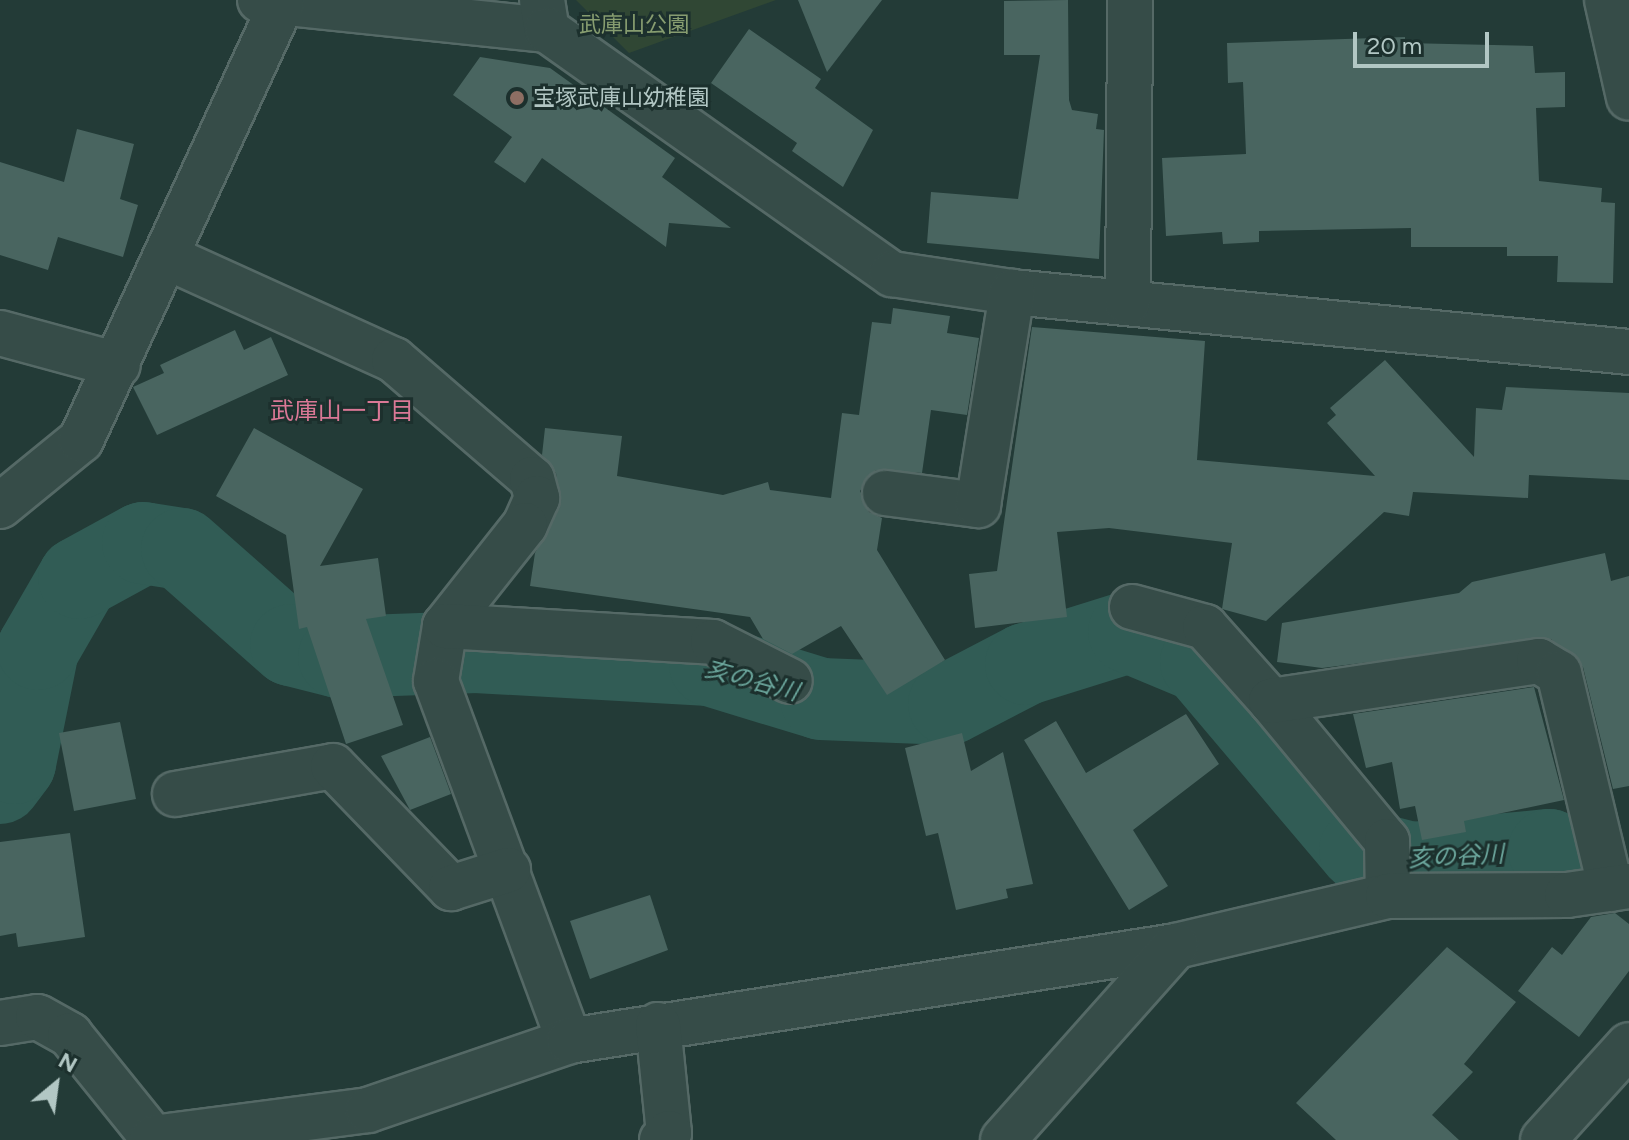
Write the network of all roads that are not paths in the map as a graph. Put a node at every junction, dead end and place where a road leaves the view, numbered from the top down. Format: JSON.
{"nodes":[{"id":1,"x":1130,"y":0,"type":"edge"},
{"id":2,"x":1607,"y":0,"type":"edge"},
{"id":3,"x":270,"y":3,"type":"edge"},
{"id":4,"x":544,"y":15,"type":"edge"},
{"id":5,"x":1629,"y":98,"type":"edge"},
{"id":6,"x":167,"y":257,"type":"junction"},
{"id":7,"x":1012,"y":292,"type":"junction"},
{"id":8,"x":1128,"y":302,"type":"junction"},
{"id":9,"x":0,"y":333,"type":"edge"},
{"id":10,"x":1629,"y":352,"type":"edge"},
{"id":11,"x":118,"y":365,"type":"junction"},
{"id":12,"x":885,"y":493,"type":"dead end"},
{"id":13,"x":0,"y":506,"type":"edge"},
{"id":14,"x":1132,"y":607,"type":"dead end"},
{"id":15,"x":445,"y":626,"type":"junction"},
{"id":16,"x":790,"y":681,"type":"dead end"},
{"id":17,"x":1271,"y":701,"type":"junction"},
{"id":18,"x":175,"y":794,"type":"dead end"},
{"id":19,"x":508,"y":870,"type":"junction"},
{"id":20,"x":1387,"y":871,"type":"junction"},
{"id":21,"x":1620,"y":887,"type":"edge"},
{"id":22,"x":1176,"y":946,"type":"junction"},
{"id":23,"x":0,"y":1023,"type":"edge"},
{"id":24,"x":658,"y":1025,"type":"junction"},
{"id":25,"x":569,"y":1041,"type":"junction"},
{"id":26,"x":1629,"y":1045,"type":"edge"},
{"id":27,"x":375,"y":1125,"type":"edge"},
{"id":28,"x":153,"y":1139,"type":"edge"},
{"id":29,"x":662,"y":1140,"type":"edge"},
{"id":30,"x":1003,"y":1140,"type":"edge"},
{"id":31,"x":1543,"y":1140,"type":"edge"}],
"edges":[{"from":1,"to":8,"type":"street"},
{"from":2,"to":5,"type":"street"},
{"from":3,"to":4,"type":"street"},
{"from":3,"to":6,"type":"street"},
{"from":4,"to":7,"type":"street"},
{"from":6,"to":11,"type":"street"},
{"from":6,"to":15,"type":"street"},
{"from":7,"to":8,"type":"street"},
{"from":7,"to":12,"type":"street"},
{"from":8,"to":10,"type":"street"},
{"from":9,"to":11,"type":"street"},
{"from":11,"to":13,"type":"street"},
{"from":14,"to":17,"type":"street"},
{"from":15,"to":16,"type":"street"},
{"from":15,"to":19,"type":"street"},
{"from":17,"to":20,"type":"street"},
{"from":17,"to":21,"type":"street"},
{"from":18,"to":19,"type":"street"},
{"from":19,"to":25,"type":"street"},
{"from":20,"to":21,"type":"street"},
{"from":20,"to":22,"type":"street"},
{"from":22,"to":24,"type":"street"},
{"from":22,"to":30,"type":"street"},
{"from":23,"to":28,"type":"street"},
{"from":24,"to":25,"type":"street"},
{"from":24,"to":29,"type":"street"},
{"from":25,"to":27,"type":"street"},
{"from":26,"to":31,"type":"street"},
{"from":27,"to":28,"type":"street"}]}
